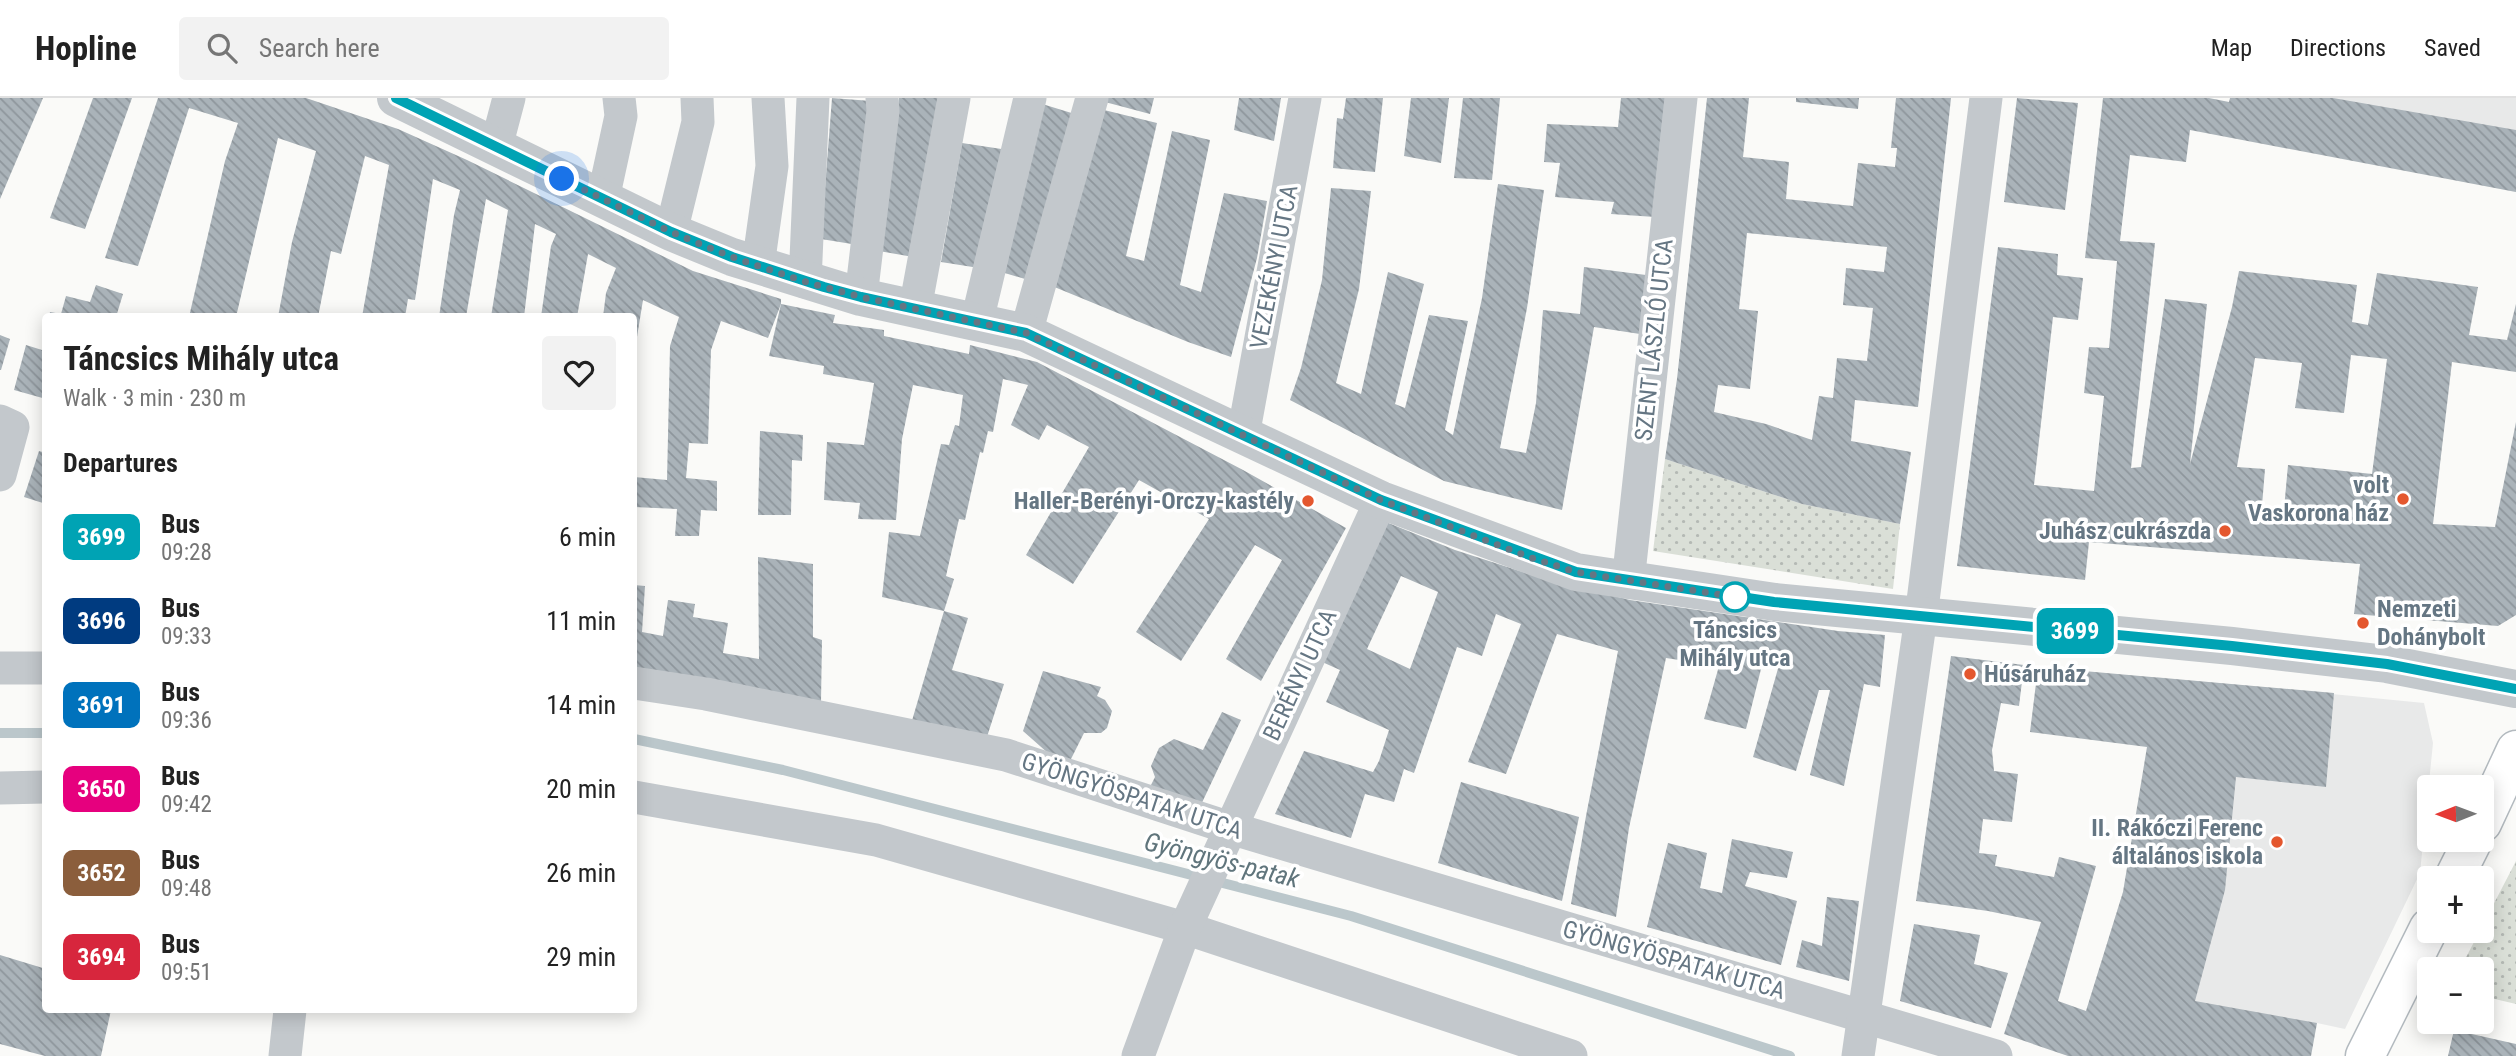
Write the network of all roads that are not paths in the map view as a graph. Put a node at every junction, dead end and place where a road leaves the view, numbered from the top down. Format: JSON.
{"nodes":[{"id":1,"x":396,"y":98,"type":"edge"},
{"id":2,"x":509,"y":98,"type":"edge"},
{"id":3,"x":619,"y":98,"type":"edge"},
{"id":4,"x":697,"y":98,"type":"edge"},
{"id":5,"x":768,"y":98,"type":"edge"},
{"id":6,"x":813,"y":98,"type":"edge"},
{"id":7,"x":883,"y":98,"type":"edge"},
{"id":8,"x":954,"y":98,"type":"edge"},
{"id":9,"x":1030,"y":98,"type":"edge"},
{"id":10,"x":1091,"y":98,"type":"edge"},
{"id":11,"x":1305,"y":98,"type":"edge"},
{"id":12,"x":1681,"y":98,"type":"edge"},
{"id":13,"x":1986,"y":98,"type":"edge"},
{"id":14,"x":434,"y":107,"type":"edge"},
{"id":15,"x":496,"y":147,"type":"junction"},
{"id":16,"x":603,"y":199,"type":"junction"},
{"id":17,"x":671,"y":232,"type":"junction"},
{"id":18,"x":758,"y":265,"type":"junction"},
{"id":19,"x":806,"y":282,"type":"junction"},
{"id":20,"x":861,"y":297,"type":"junction"},
{"id":21,"x":915,"y":309,"type":"junction"},
{"id":22,"x":977,"y":321,"type":"junction"},
{"id":23,"x":1026,"y":333,"type":"junction"},
{"id":24,"x":0,"y":421,"type":"edge"},
{"id":25,"x":1242,"y":436,"type":"junction"},
{"id":26,"x":0,"y":475,"type":"edge"},
{"id":27,"x":1381,"y":500,"type":"junction"},
{"id":28,"x":1628,"y":582,"type":"junction"},
{"id":29,"x":1922,"y":617,"type":"junction"},
{"id":30,"x":0,"y":668,"type":"edge"},
{"id":31,"x":42,"y":668,"type":"edge"},
{"id":32,"x":637,"y":683,"type":"edge"},
{"id":33,"x":2516,"y":689,"type":"edge"},
{"id":34,"x":2516,"y":750,"type":"edge"},
{"id":35,"x":42,"y":787,"type":"edge"},
{"id":36,"x":0,"y":788,"type":"edge"},
{"id":37,"x":2494,"y":797,"type":"edge"},
{"id":38,"x":637,"y":798,"type":"edge"},
{"id":39,"x":1226,"y":840,"type":"junction"},
{"id":40,"x":1187,"y":922,"type":"junction"},
{"id":41,"x":2422,"y":943,"type":"edge"},
{"id":42,"x":290,"y":1013,"type":"edge"},
{"id":43,"x":1863,"y":1015,"type":"junction"},
{"id":44,"x":285,"y":1056,"type":"edge"},
{"id":45,"x":1138,"y":1056,"type":"edge"},
{"id":46,"x":1572,"y":1056,"type":"edge"},
{"id":47,"x":1858,"y":1056,"type":"edge"},
{"id":48,"x":1996,"y":1056,"type":"edge"},
{"id":49,"x":2365,"y":1056,"type":"edge"}],
"edges":[{"from":1,"to":14,"type":"street"},
{"from":2,"to":15,"type":"street"},
{"from":3,"to":16,"type":"street"},
{"from":4,"to":17,"type":"street"},
{"from":5,"to":18,"type":"street"},
{"from":6,"to":19,"type":"street"},
{"from":7,"to":20,"type":"street"},
{"from":8,"to":21,"type":"street"},
{"from":9,"to":22,"type":"street"},
{"from":10,"to":23,"type":"street"},
{"from":11,"to":25,"type":"street","name":"VEZEKÉNYI UTCA"},
{"from":12,"to":28,"type":"street","name":"SZENT LÁSZLÓ UTCA"},
{"from":13,"to":29,"type":"street"},
{"from":14,"to":15,"type":"street"},
{"from":15,"to":16,"type":"street"},
{"from":16,"to":17,"type":"street"},
{"from":17,"to":18,"type":"street"},
{"from":18,"to":19,"type":"street"},
{"from":19,"to":20,"type":"street"},
{"from":20,"to":21,"type":"street"},
{"from":21,"to":22,"type":"street"},
{"from":22,"to":23,"type":"street"},
{"from":23,"to":25,"type":"street"},
{"from":24,"to":26,"type":"street"},
{"from":25,"to":27,"type":"street"},
{"from":27,"to":28,"type":"street"},
{"from":27,"to":39,"type":"street","name":"BERÉNYI UTCA"},
{"from":28,"to":29,"type":"street"},
{"from":29,"to":33,"type":"street"},
{"from":29,"to":43,"type":"street"},
{"from":30,"to":31,"type":"street"},
{"from":32,"to":39,"type":"street","name":"GYÖNGYÖSPATAK UTCA"},
{"from":34,"to":37,"type":"main road"},
{"from":35,"to":36,"type":"street"},
{"from":38,"to":40,"type":"street"},
{"from":39,"to":40,"type":"street","name":"BERÉNYI UTCA"},
{"from":39,"to":43,"type":"street","name":"GYÖNGYÖSPATAK UTCA"},
{"from":40,"to":45,"type":"street","name":"BERÉNYI UTCA"},
{"from":40,"to":46,"type":"street"},
{"from":41,"to":49,"type":"main road"},
{"from":42,"to":44,"type":"street"},
{"from":43,"to":47,"type":"street"},
{"from":43,"to":48,"type":"street","name":"GYÖNGYÖSPATAK UTCA"}]}
